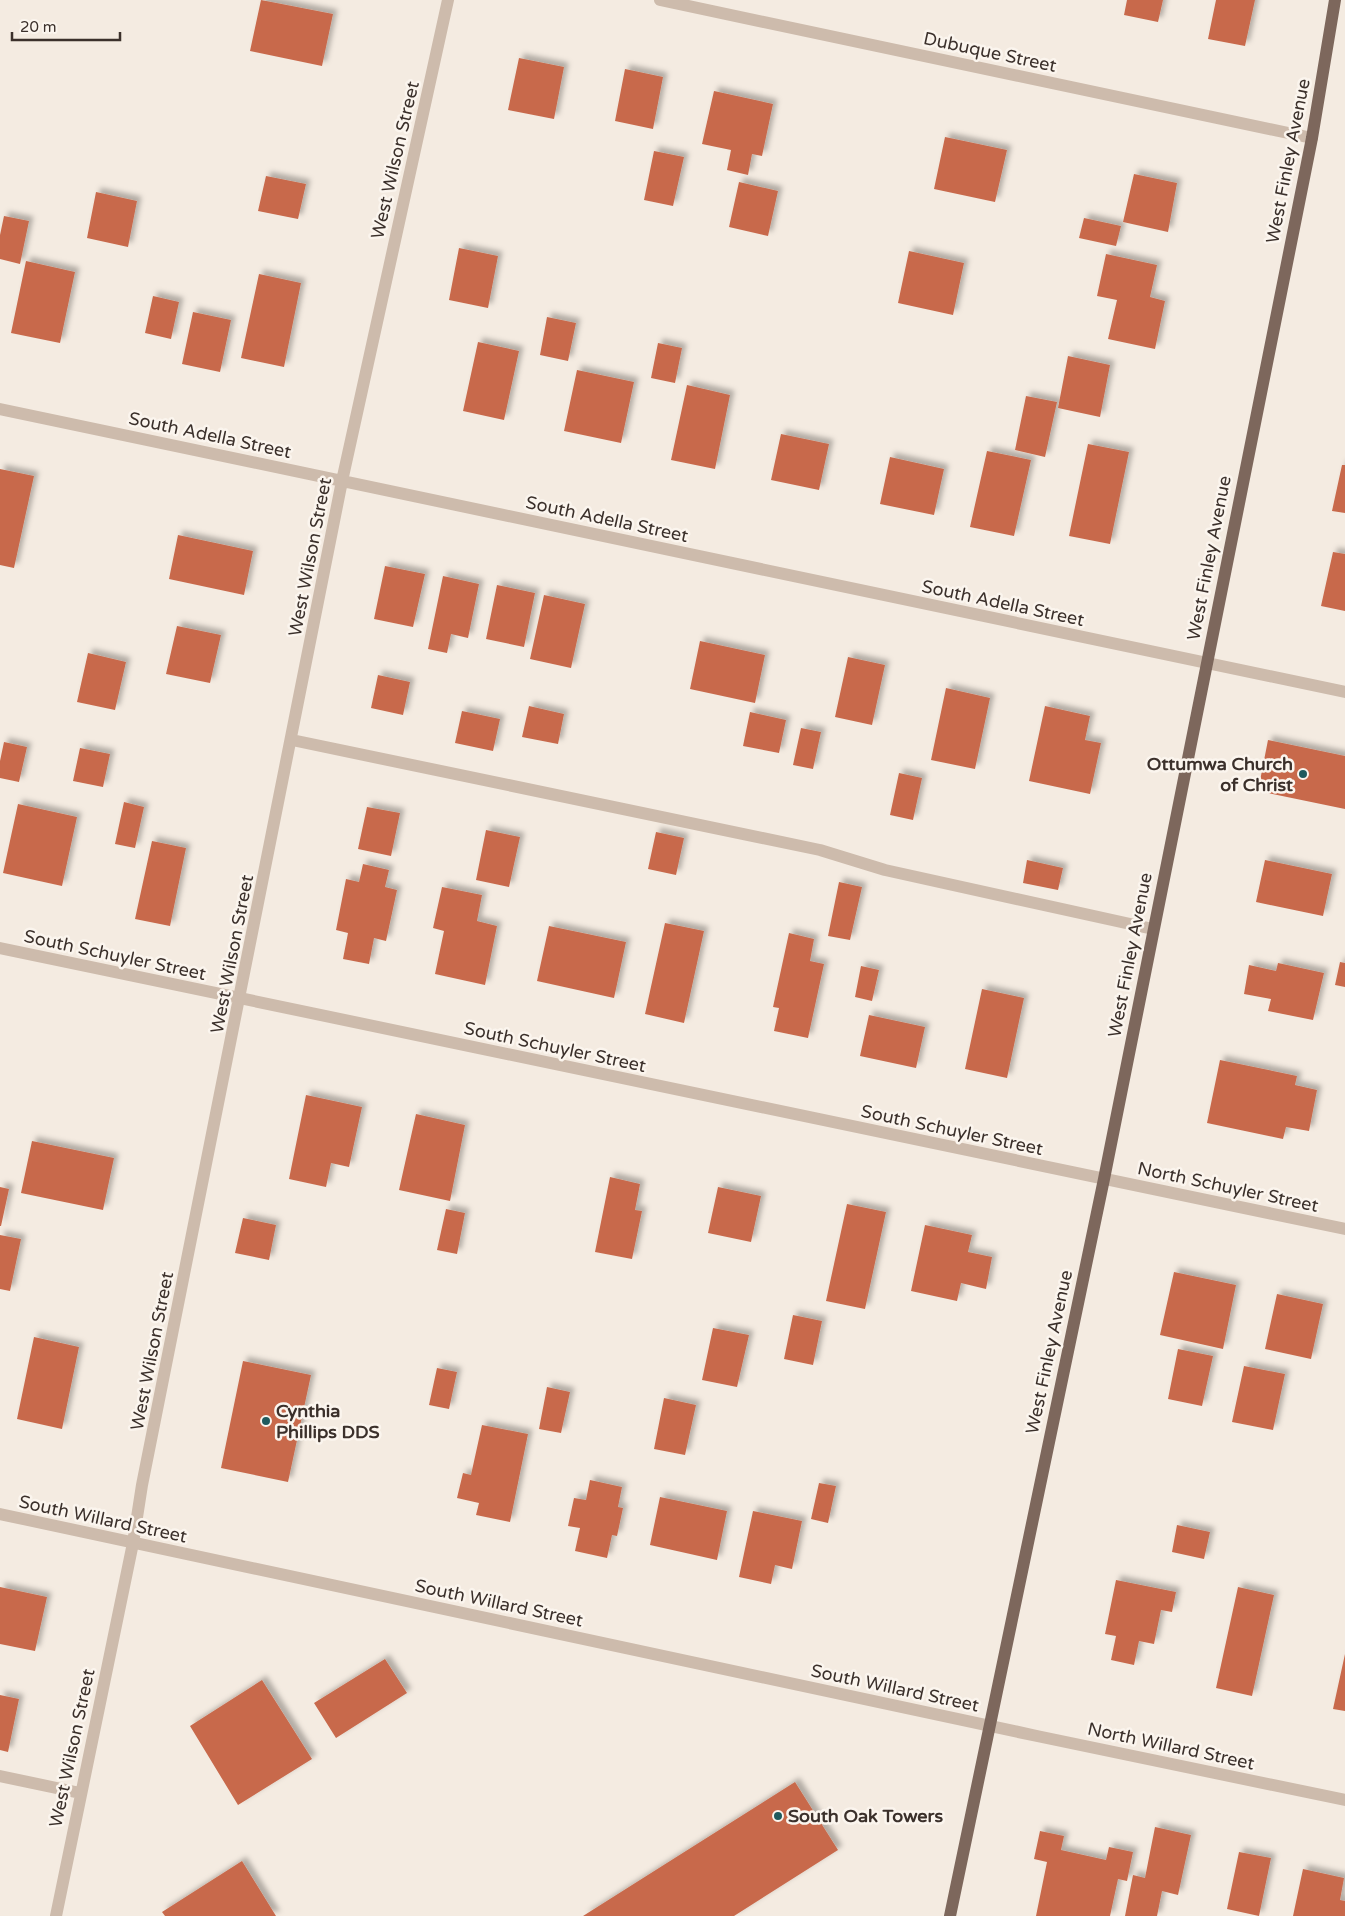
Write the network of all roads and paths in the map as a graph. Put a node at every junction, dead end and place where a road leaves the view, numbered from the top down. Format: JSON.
{"nodes":[{"id":1,"x":448,"y":0,"type":"edge"},
{"id":2,"x":660,"y":0,"type":"edge"},
{"id":3,"x":1336,"y":0,"type":"edge"},
{"id":4,"x":1312,"y":138,"type":"junction"},
{"id":5,"x":0,"y":409,"type":"edge"},
{"id":6,"x":342,"y":481,"type":"junction"},
{"id":7,"x":1206,"y":663,"type":"junction"},
{"id":8,"x":1345,"y":692,"type":"edge"},
{"id":9,"x":292,"y":740,"type":"junction"},
{"id":10,"x":1153,"y":929,"type":"junction"},
{"id":11,"x":0,"y":948,"type":"edge"},
{"id":12,"x":241,"y":999,"type":"junction"},
{"id":13,"x":1104,"y":1179,"type":"junction"},
{"id":14,"x":1345,"y":1229,"type":"edge"},
{"id":15,"x":0,"y":1514,"type":"edge"},
{"id":16,"x":133,"y":1543,"type":"junction"},
{"id":17,"x":990,"y":1726,"type":"junction"},
{"id":18,"x":0,"y":1776,"type":"edge"},
{"id":19,"x":80,"y":1793,"type":"junction"},
{"id":20,"x":1345,"y":1800,"type":"edge"},
{"id":21,"x":56,"y":1916,"type":"edge"},
{"id":22,"x":950,"y":1916,"type":"edge"}],
"edges":[{"from":1,"to":6,"type":"street","name":"West Wilson Street"},
{"from":2,"to":4,"type":"street","name":"Dubuque Street"},
{"from":3,"to":4,"type":"main road","name":"West Finley Avenue"},
{"from":4,"to":7,"type":"main road","name":"West Finley Avenue"},
{"from":5,"to":6,"type":"street","name":"South Adella Street"},
{"from":6,"to":7,"type":"street","name":"South Adella Street"},
{"from":6,"to":9,"type":"street","name":"West Wilson Street"},
{"from":7,"to":8,"type":"street","name":"South Adella Street"},
{"from":7,"to":10,"type":"main road","name":"West Finley Avenue"},
{"from":9,"to":10,"type":"street"},
{"from":9,"to":12,"type":"street","name":"West Wilson Street"},
{"from":10,"to":13,"type":"main road","name":"West Finley Avenue"},
{"from":11,"to":12,"type":"street","name":"South Schuyler Street"},
{"from":12,"to":13,"type":"street","name":"South Schuyler Street"},
{"from":12,"to":16,"type":"street","name":"West Wilson Street"},
{"from":13,"to":14,"type":"street","name":"North Schuyler Street"},
{"from":13,"to":17,"type":"main road","name":"West Finley Avenue"},
{"from":15,"to":16,"type":"street","name":"South Willard Street"},
{"from":16,"to":17,"type":"street","name":"South Willard Street"},
{"from":16,"to":19,"type":"street","name":"West Wilson Street"},
{"from":17,"to":20,"type":"street","name":"North Willard Street"},
{"from":17,"to":22,"type":"main road","name":"West Finley Avenue"},
{"from":18,"to":19,"type":"street"},
{"from":19,"to":21,"type":"street","name":"West Wilson Street"}]}
